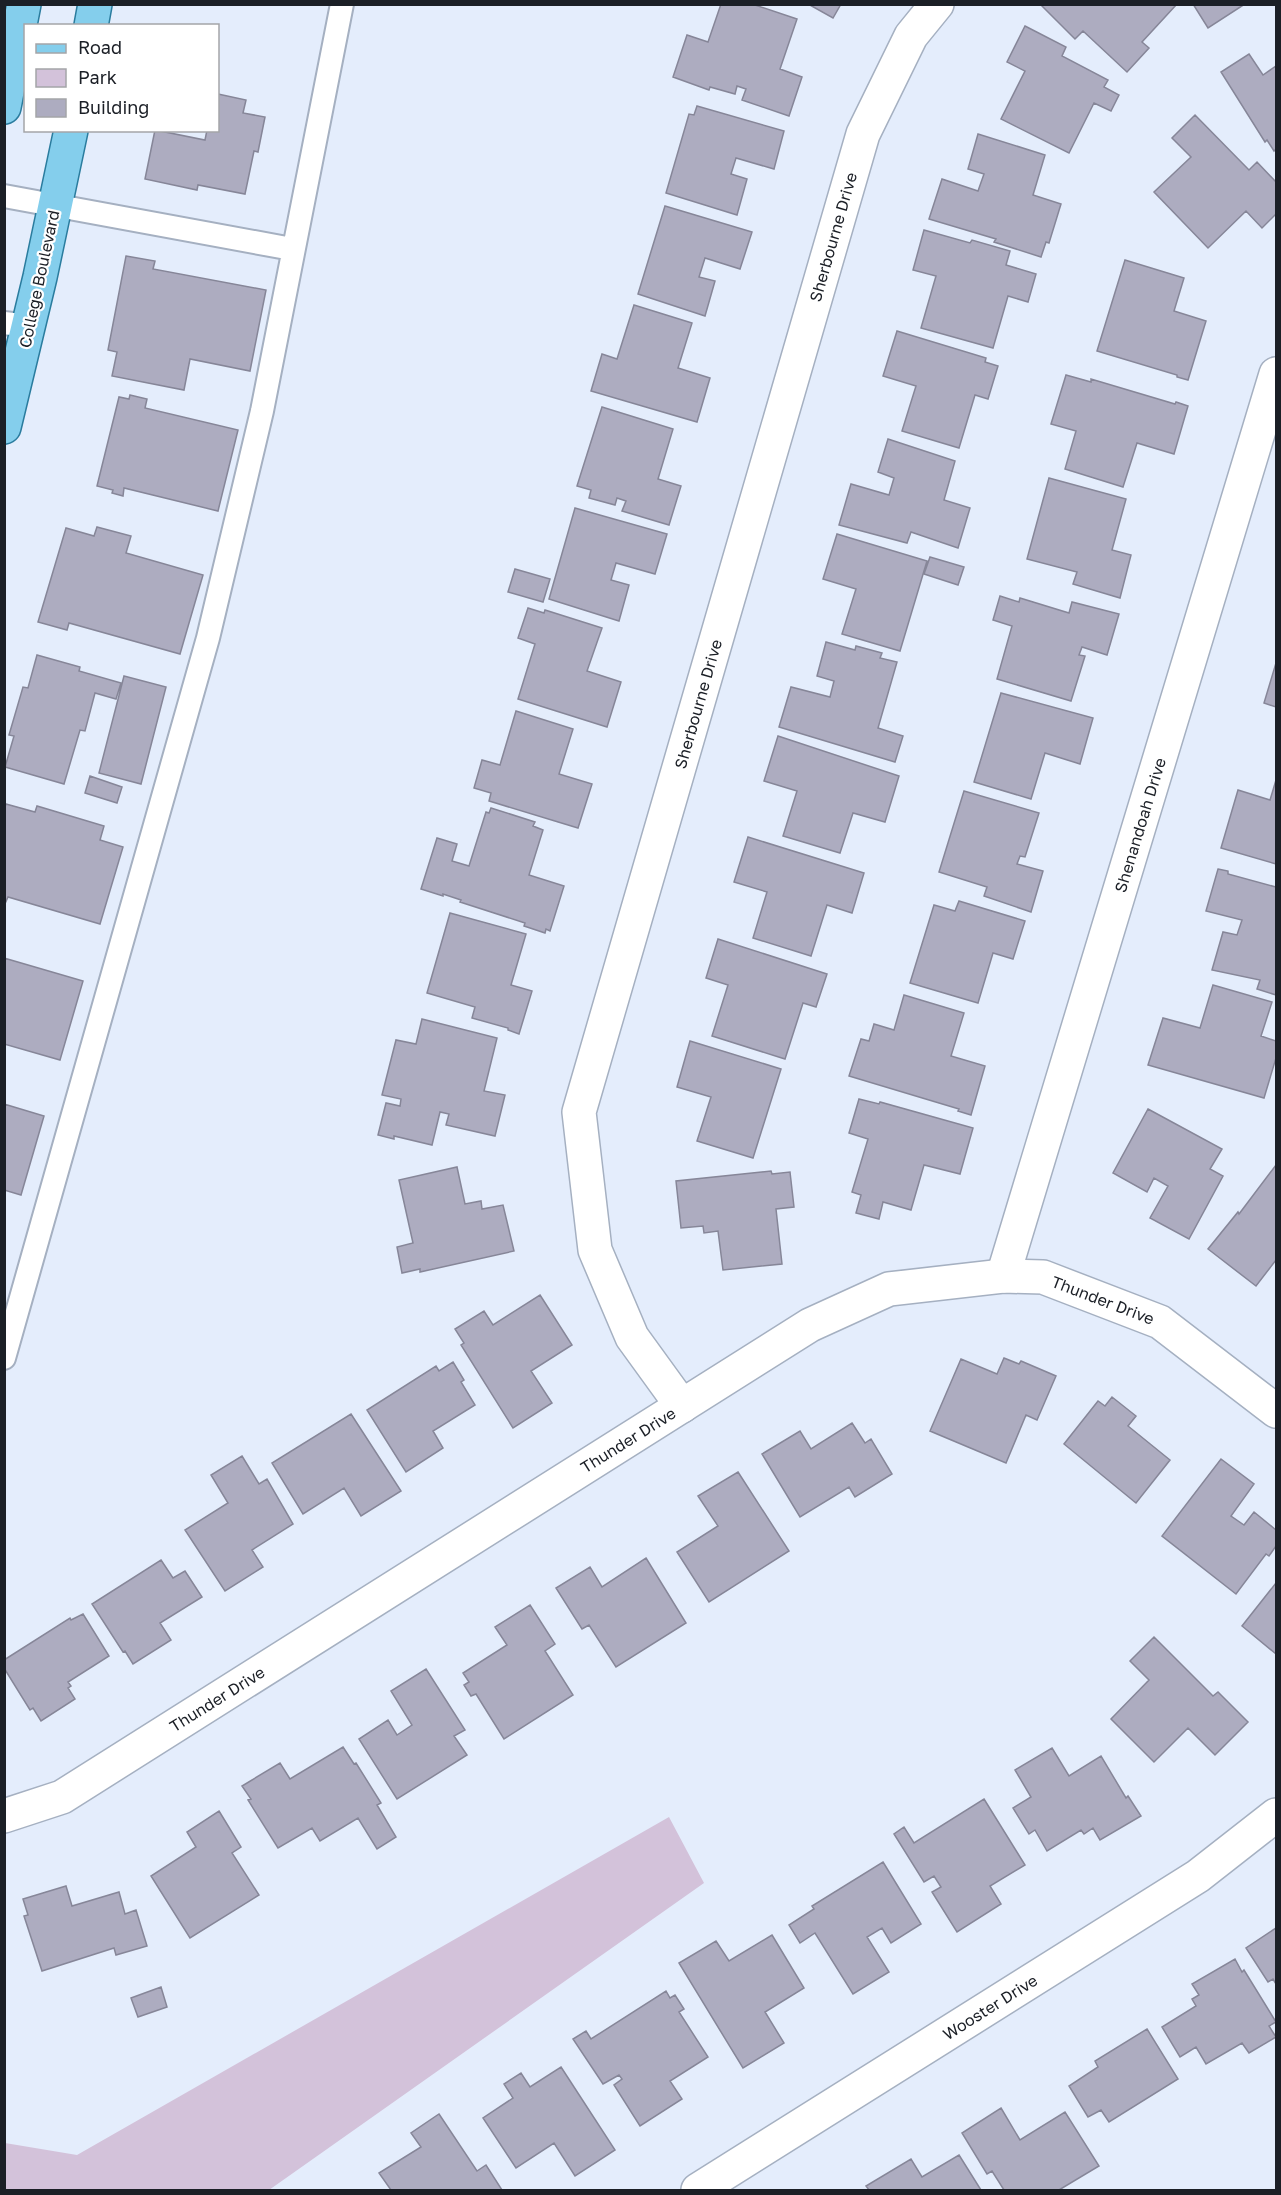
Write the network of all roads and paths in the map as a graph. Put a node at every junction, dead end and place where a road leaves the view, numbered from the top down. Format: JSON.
{"nodes":[{"id":1,"x":24,"y":4,"type":"edge"},
{"id":2,"x":95,"y":4,"type":"edge"},
{"id":3,"x":342,"y":4,"type":"edge"},
{"id":4,"x":937,"y":4,"type":"edge"},
{"id":5,"x":91,"y":24,"type":"edge"},
{"id":6,"x":4,"y":107,"type":"edge"},
{"id":7,"x":71,"y":132,"type":"edge"},
{"id":8,"x":4,"y":196,"type":"edge"},
{"id":9,"x":56,"y":204,"type":"junction"},
{"id":10,"x":292,"y":249,"type":"junction"},
{"id":11,"x":17,"y":325,"type":"edge"},
{"id":12,"x":1276,"y":374,"type":"edge"},
{"id":13,"x":4,"y":427,"type":"edge"},
{"id":14,"x":1003,"y":1276,"type":"junction"},
{"id":15,"x":4,"y":1358,"type":"edge"},
{"id":16,"x":682,"y":1406,"type":"junction"},
{"id":17,"x":1276,"y":1411,"type":"edge"},
{"id":18,"x":1276,"y":1815,"type":"edge"},
{"id":19,"x":4,"y":1816,"type":"edge"},
{"id":20,"x":698,"y":2190,"type":"edge"}],
"edges":[{"from":1,"to":6,"type":"main road"},
{"from":2,"to":5,"type":"main road"},
{"from":3,"to":10,"type":"lane"},
{"from":4,"to":16,"type":"street","name":"Sherbourne Drive"},
{"from":7,"to":9,"type":"main road","name":"College Boulevard"},
{"from":8,"to":9,"type":"lane"},
{"from":9,"to":10,"type":"lane"},
{"from":9,"to":11,"type":"main road","name":"College Boulevard"},
{"from":10,"to":15,"type":"lane"},
{"from":11,"to":13,"type":"main road","name":"College Boulevard"},
{"from":12,"to":14,"type":"street","name":"Shenandoah Drive"},
{"from":14,"to":16,"type":"street","name":"Thunder Drive"},
{"from":14,"to":17,"type":"street","name":"Thunder Drive"},
{"from":16,"to":19,"type":"street","name":"Thunder Drive"},
{"from":18,"to":20,"type":"street","name":"Wooster Drive"}]}
